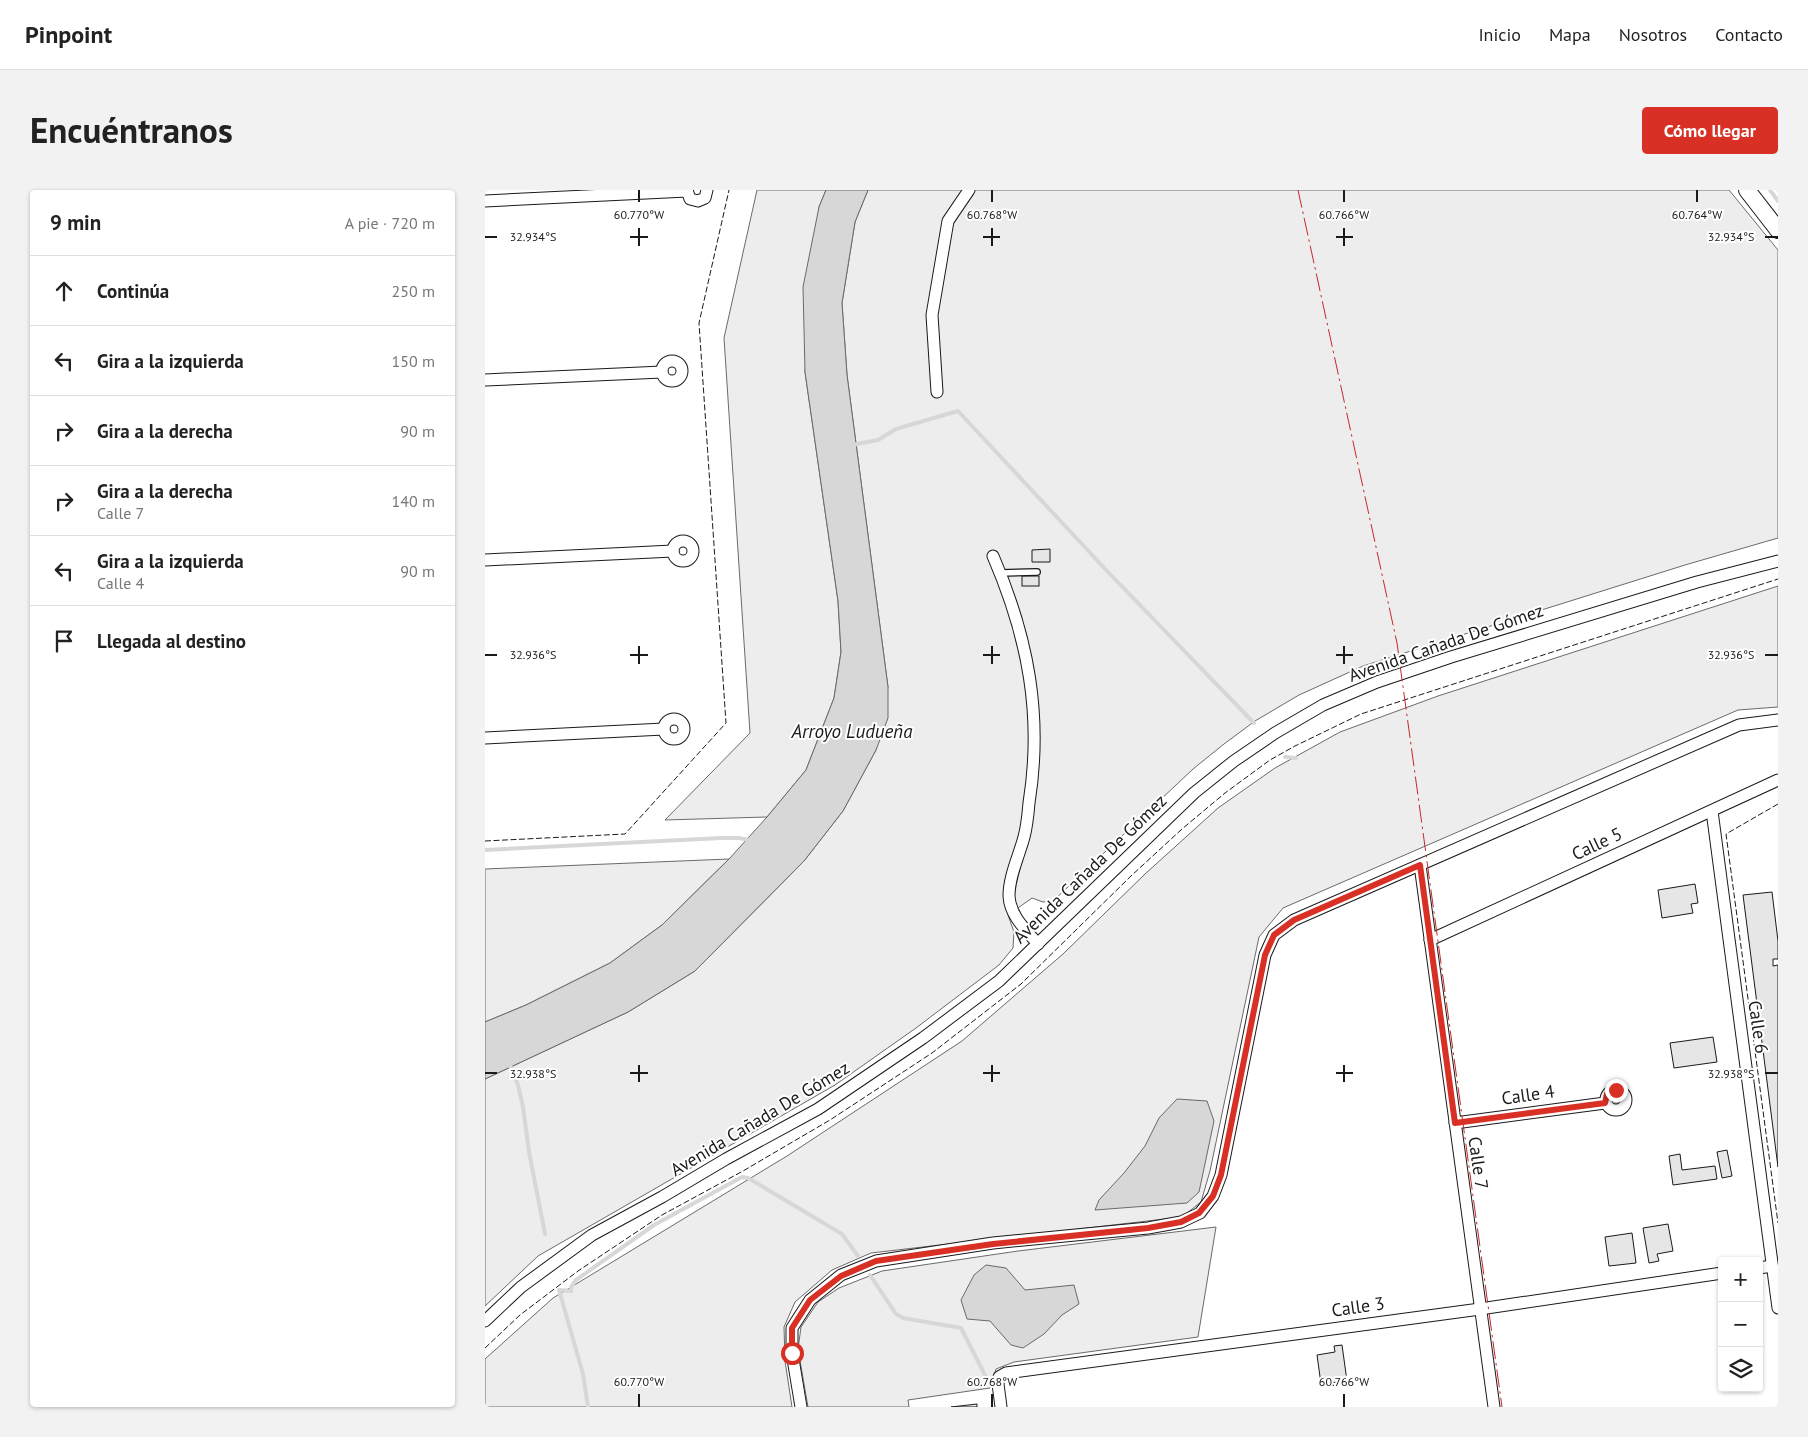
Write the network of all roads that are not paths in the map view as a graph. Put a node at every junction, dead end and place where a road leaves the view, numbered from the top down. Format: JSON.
{"nodes":[{"id":1,"x":707,"y":190,"type":"edge"},
{"id":2,"x":969,"y":190,"type":"edge"},
{"id":3,"x":1747,"y":190,"type":"edge"},
{"id":4,"x":687,"y":191,"type":"edge"},
{"id":5,"x":485,"y":201,"type":"edge"},
{"id":6,"x":1778,"y":230,"type":"edge"},
{"id":7,"x":661,"y":372,"type":"dead end"},
{"id":8,"x":485,"y":380,"type":"edge"},
{"id":9,"x":937,"y":392,"type":"dead end"},
{"id":10,"x":673,"y":551,"type":"dead end"},
{"id":11,"x":993,"y":556,"type":"dead end"},
{"id":12,"x":485,"y":560,"type":"edge"},
{"id":13,"x":1778,"y":561,"type":"edge"},
{"id":14,"x":1037,"y":572,"type":"dead end"},
{"id":15,"x":1001,"y":573,"type":"junction"},
{"id":16,"x":1778,"y":720,"type":"edge"},
{"id":17,"x":664,"y":730,"type":"dead end"},
{"id":18,"x":485,"y":738,"type":"edge"},
{"id":19,"x":1776,"y":779,"type":"edge"},
{"id":20,"x":1712,"y":811,"type":"junction"},
{"id":21,"x":1420,"y":865,"type":"junction"},
{"id":22,"x":1430,"y":940,"type":"junction"},
{"id":23,"x":1038,"y":944,"type":"junction"},
{"id":24,"x":1605,"y":1103,"type":"dead end"},
{"id":25,"x":1455,"y":1123,"type":"junction"},
{"id":26,"x":1772,"y":1266,"type":"junction"},
{"id":27,"x":1763,"y":1267,"type":"edge"},
{"id":28,"x":1718,"y":1274,"type":"edge"},
{"id":29,"x":1480,"y":1308,"type":"junction"},
{"id":30,"x":1778,"y":1308,"type":"edge"},
{"id":31,"x":485,"y":1321,"type":"edge"},
{"id":32,"x":801,"y":1407,"type":"edge"},
{"id":33,"x":1001,"y":1407,"type":"edge"},
{"id":34,"x":1494,"y":1407,"type":"edge"}],
"edges":[{"from":1,"to":4,"type":"street"},
{"from":2,"to":9,"type":"street"},
{"from":3,"to":6,"type":"main road"},
{"from":4,"to":5,"type":"street"},
{"from":7,"to":8,"type":"street"},
{"from":10,"to":12,"type":"street"},
{"from":11,"to":15,"type":"street"},
{"from":13,"to":23,"type":"street","name":"Avenida Cañada De Gómez"},
{"from":14,"to":15,"type":"lane"},
{"from":15,"to":23,"type":"street"},
{"from":16,"to":21,"type":"street"},
{"from":17,"to":18,"type":"street"},
{"from":19,"to":20,"type":"street","name":"Calle 5"},
{"from":20,"to":22,"type":"street","name":"Calle 5"},
{"from":20,"to":26,"type":"street","name":"Calle 6"},
{"from":21,"to":22,"type":"street","name":"Calle 7"},
{"from":21,"to":32,"type":"street"},
{"from":22,"to":25,"type":"street","name":"Calle 7"},
{"from":23,"to":31,"type":"street","name":"Avenida Cañada De Gómez"},
{"from":24,"to":25,"type":"street","name":"Calle 4"},
{"from":25,"to":29,"type":"street","name":"Calle 7"},
{"from":26,"to":27,"type":"street"},
{"from":26,"to":30,"type":"street","name":"Calle 6"},
{"from":28,"to":29,"type":"street","name":"Calle 3"},
{"from":29,"to":33,"type":"street","name":"Calle 3"},
{"from":29,"to":34,"type":"street","name":"Calle 7"}]}
